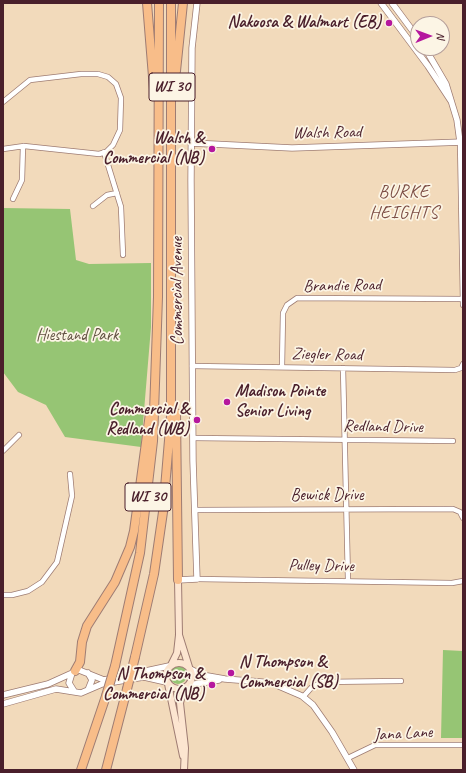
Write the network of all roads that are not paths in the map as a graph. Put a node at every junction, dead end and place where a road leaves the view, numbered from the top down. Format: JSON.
{"nodes":[{"id":1,"x":147,"y":3,"type":"edge"},
{"id":2,"x":159,"y":3,"type":"edge"},
{"id":3,"x":171,"y":3,"type":"edge"},
{"id":4,"x":183,"y":3,"type":"edge"},
{"id":5,"x":197,"y":3,"type":"edge"},
{"id":6,"x":380,"y":3,"type":"edge"},
{"id":7,"x":392,"y":3,"type":"edge"},
{"id":8,"x":410,"y":27,"type":"edge"},
{"id":9,"x":430,"y":56,"type":"edge"},
{"id":10,"x":451,"y":101,"type":"junction"},
{"id":11,"x":3,"y":102,"type":"edge"},
{"id":12,"x":461,"y":142,"type":"edge"},
{"id":13,"x":192,"y":143,"type":"junction"},
{"id":14,"x":23,"y":146,"type":"junction"},
{"id":15,"x":3,"y":149,"type":"edge"},
{"id":16,"x":104,"y":152,"type":"junction"},
{"id":17,"x":159,"y":155,"type":"junction"},
{"id":18,"x":172,"y":172,"type":"junction"},
{"id":19,"x":116,"y":193,"type":"junction"},
{"id":20,"x":13,"y":199,"type":"dead end"},
{"id":21,"x":93,"y":206,"type":"dead end"},
{"id":22,"x":123,"y":254,"type":"dead end"},
{"id":23,"x":463,"y":299,"type":"edge"},
{"id":24,"x":463,"y":305,"type":"edge"},
{"id":25,"x":158,"y":325,"type":"junction"},
{"id":26,"x":172,"y":339,"type":"junction"},
{"id":27,"x":192,"y":366,"type":"junction"},
{"id":28,"x":462,"y":366,"type":"edge"},
{"id":29,"x":282,"y":367,"type":"junction"},
{"id":30,"x":343,"y":368,"type":"junction"},
{"id":31,"x":19,"y":435,"type":"dead end"},
{"id":32,"x":193,"y":438,"type":"junction"},
{"id":33,"x":345,"y":440,"type":"junction"},
{"id":34,"x":453,"y":441,"type":"dead end"},
{"id":35,"x":3,"y":451,"type":"edge"},
{"id":36,"x":70,"y":474,"type":"dead end"},
{"id":37,"x":195,"y":510,"type":"junction"},
{"id":38,"x":346,"y":510,"type":"junction"},
{"id":39,"x":463,"y":518,"type":"edge"},
{"id":40,"x":197,"y":579,"type":"junction"},
{"id":41,"x":178,"y":580,"type":"junction"},
{"id":42,"x":348,"y":580,"type":"junction"},
{"id":43,"x":463,"y":581,"type":"edge"},
{"id":44,"x":3,"y":595,"type":"edge"},
{"id":45,"x":179,"y":635,"type":"junction"},
{"id":46,"x":170,"y":665,"type":"junction"},
{"id":47,"x":189,"y":668,"type":"junction"},
{"id":48,"x":74,"y":672,"type":"junction"},
{"id":49,"x":88,"y":673,"type":"junction"},
{"id":50,"x":225,"y":679,"type":"junction"},
{"id":51,"x":401,"y":681,"type":"dead end"},
{"id":52,"x":167,"y":683,"type":"junction"},
{"id":53,"x":188,"y":686,"type":"junction"},
{"id":54,"x":88,"y":690,"type":"junction"},
{"id":55,"x":74,"y":691,"type":"junction"},
{"id":56,"x":3,"y":695,"type":"edge"},
{"id":57,"x":303,"y":697,"type":"junction"},
{"id":58,"x":3,"y":704,"type":"edge"},
{"id":59,"x":463,"y":745,"type":"edge"},
{"id":60,"x":183,"y":756,"type":"junction"},
{"id":61,"x":348,"y":758,"type":"junction"},
{"id":62,"x":81,"y":770,"type":"edge"},
{"id":63,"x":106,"y":770,"type":"edge"},
{"id":64,"x":184,"y":770,"type":"edge"},
{"id":65,"x":354,"y":770,"type":"edge"}],
"edges":[{"from":1,"to":17,"type":"highway"},
{"from":2,"to":17,"type":"highway","number":"WI 30"},
{"from":3,"to":18,"type":"highway","number":"WI 30"},
{"from":4,"to":18,"type":"highway"},
{"from":5,"to":13,"type":"street","name":"Commercial Avenue"},
{"from":6,"to":10,"type":"street"},
{"from":7,"to":8,"type":"street"},
{"from":9,"to":10,"type":"street"},
{"from":10,"to":12,"type":"street"},
{"from":11,"to":16,"type":"street"},
{"from":12,"to":13,"type":"street","name":"Walsh Road"},
{"from":12,"to":23,"type":"street"},
{"from":13,"to":27,"type":"street","name":"Commercial Avenue"},
{"from":14,"to":15,"type":"street"},
{"from":14,"to":16,"type":"street"},
{"from":14,"to":20,"type":"street"},
{"from":16,"to":19,"type":"street"},
{"from":17,"to":25,"type":"highway","number":"WI 30"},
{"from":18,"to":26,"type":"highway","number":"WI 30"},
{"from":19,"to":21,"type":"street"},
{"from":19,"to":22,"type":"street"},
{"from":23,"to":24,"type":"street"},
{"from":23,"to":29,"type":"street","name":"Brandie Road"},
{"from":25,"to":48,"type":"highway"},
{"from":25,"to":62,"type":"highway","number":"WI 30","bridge":true},
{"from":26,"to":41,"type":"highway"},
{"from":26,"to":63,"type":"highway","number":"WI 30","bridge":true},
{"from":27,"to":29,"type":"street","name":"Ziegler Road"},
{"from":27,"to":32,"type":"street","name":"Commercial Avenue"},
{"from":28,"to":30,"type":"street","name":"Ziegler Road"},
{"from":29,"to":30,"type":"street","name":"Ziegler Road"},
{"from":30,"to":33,"type":"street"},
{"from":31,"to":35,"type":"street"},
{"from":32,"to":33,"type":"street","name":"Redland Drive"},
{"from":32,"to":37,"type":"street","name":"Commercial Avenue"},
{"from":33,"to":34,"type":"street","name":"Redland Drive"},
{"from":33,"to":38,"type":"street"},
{"from":36,"to":44,"type":"street"},
{"from":37,"to":38,"type":"street","name":"Bewick Drive"},
{"from":37,"to":40,"type":"street","name":"Commercial Avenue"},
{"from":38,"to":39,"type":"street","name":"Bewick Drive"},
{"from":38,"to":42,"type":"street"},
{"from":40,"to":41,"type":"street","name":"Pulley Drive"},
{"from":40,"to":42,"type":"street","name":"Pulley Drive"},
{"from":41,"to":45,"type":"main road"},
{"from":42,"to":43,"type":"street","name":"Pulley Drive"},
{"from":45,"to":46,"type":"main road"},
{"from":45,"to":47,"type":"main road"},
{"from":46,"to":47,"type":"main road"},
{"from":46,"to":49,"type":"street"},
{"from":46,"to":52,"type":"main road"},
{"from":47,"to":50,"type":"street"},
{"from":47,"to":53,"type":"main road"},
{"from":48,"to":49,"type":"street"},
{"from":48,"to":55,"type":"street"},
{"from":48,"to":56,"type":"street"},
{"from":49,"to":54,"type":"street"},
{"from":50,"to":53,"type":"street"},
{"from":50,"to":57,"type":"street"},
{"from":51,"to":57,"type":"street"},
{"from":52,"to":53,"type":"main road"},
{"from":52,"to":54,"type":"street"},
{"from":52,"to":60,"type":"main road"},
{"from":53,"to":60,"type":"main road"},
{"from":54,"to":55,"type":"street"},
{"from":55,"to":58,"type":"street"},
{"from":57,"to":61,"type":"street"},
{"from":59,"to":61,"type":"street","name":"Jana Lane"},
{"from":60,"to":64,"type":"main road"},
{"from":61,"to":65,"type":"street"}]}
